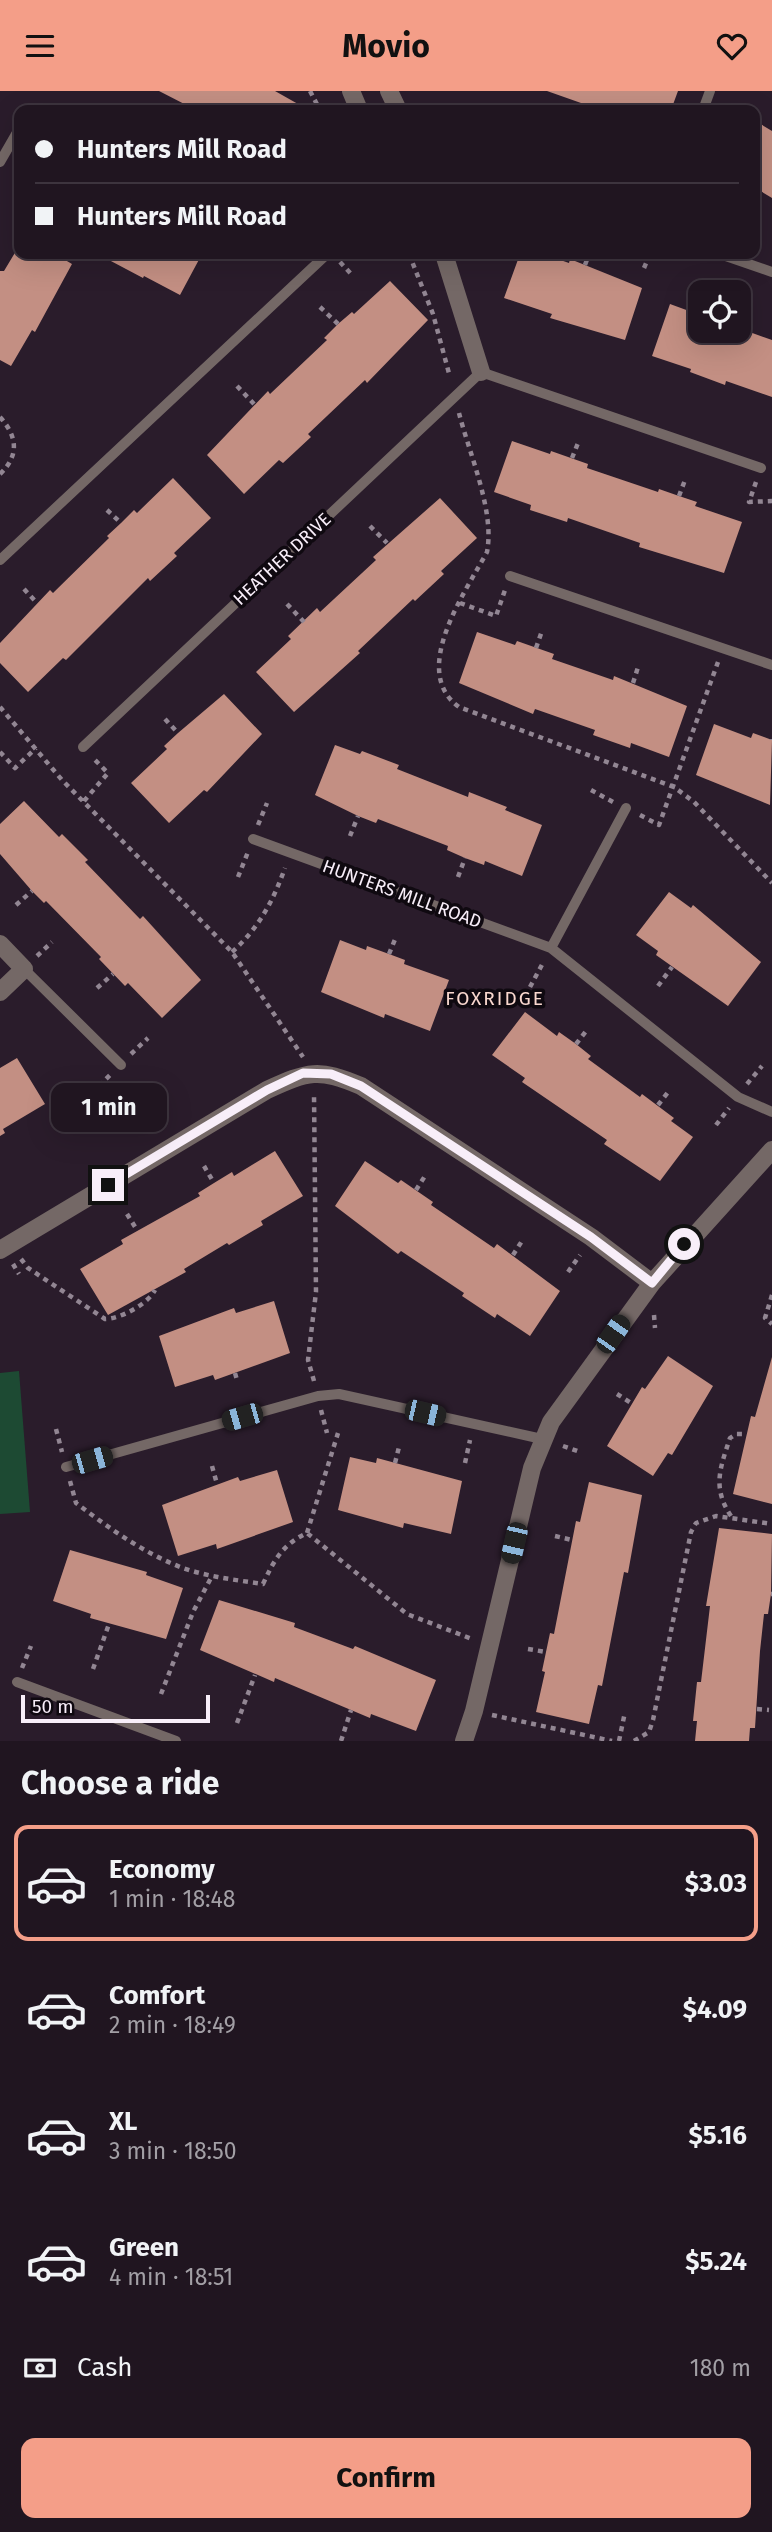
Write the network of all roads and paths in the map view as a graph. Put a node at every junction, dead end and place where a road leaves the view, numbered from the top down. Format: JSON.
{"nodes":[{"id":1,"x":14,"y":138,"type":"edge"},
{"id":2,"x":0,"y":162,"type":"edge"},
{"id":3,"x":322,"y":259,"type":"edge"},
{"id":4,"x":411,"y":259,"type":"edge"},
{"id":5,"x":446,"y":259,"type":"edge"},
{"id":6,"x":587,"y":259,"type":"edge"},
{"id":7,"x":648,"y":259,"type":"edge"},
{"id":8,"x":734,"y":259,"type":"edge"},
{"id":9,"x":585,"y":265,"type":"dead end"},
{"id":10,"x":644,"y":268,"type":"dead end"},
{"id":11,"x":772,"y":272,"type":"edge"},
{"id":12,"x":320,"y":307,"type":"dead end"},
{"id":13,"x":338,"y":324,"type":"dead end"},
{"id":14,"x":481,"y":372,"type":"junction"},
{"id":15,"x":450,"y":377,"type":"dead end"},
{"id":16,"x":237,"y":386,"type":"dead end"},
{"id":17,"x":254,"y":404,"type":"dead end"},
{"id":18,"x":458,"y":409,"type":"dead end"},
{"id":19,"x":0,"y":417,"type":"edge"},
{"id":20,"x":578,"y":443,"type":"dead end"},
{"id":21,"x":572,"y":458,"type":"dead end"},
{"id":22,"x":761,"y":467,"type":"dead end"},
{"id":23,"x":0,"y":474,"type":"edge"},
{"id":24,"x":685,"y":480,"type":"dead end"},
{"id":25,"x":679,"y":496,"type":"dead end"},
{"id":26,"x":772,"y":501,"type":"edge"},
{"id":27,"x":749,"y":502,"type":"dead end"},
{"id":28,"x":107,"y":510,"type":"dead end"},
{"id":29,"x":121,"y":523,"type":"dead end"},
{"id":30,"x":370,"y":526,"type":"dead end"},
{"id":31,"x":387,"y":543,"type":"dead end"},
{"id":32,"x":0,"y":560,"type":"edge"},
{"id":33,"x":510,"y":576,"type":"joint"},
{"id":34,"x":24,"y":589,"type":"dead end"},
{"id":35,"x":37,"y":603,"type":"dead end"},
{"id":36,"x":460,"y":603,"type":"junction"},
{"id":37,"x":287,"y":604,"type":"dead end"},
{"id":38,"x":304,"y":622,"type":"dead end"},
{"id":39,"x":542,"y":631,"type":"dead end"},
{"id":40,"x":536,"y":648,"type":"dead end"},
{"id":41,"x":639,"y":664,"type":"dead end"},
{"id":42,"x":718,"y":664,"type":"dead end"},
{"id":43,"x":772,"y":665,"type":"edge"},
{"id":44,"x":633,"y":683,"type":"dead end"},
{"id":45,"x":0,"y":707,"type":"edge"},
{"id":46,"x":165,"y":719,"type":"dead end"},
{"id":47,"x":178,"y":733,"type":"dead end"},
{"id":48,"x":83,"y":747,"type":"dead end"},
{"id":49,"x":36,"y":748,"type":"junction"},
{"id":50,"x":0,"y":752,"type":"edge"},
{"id":51,"x":108,"y":773,"type":"dead end"},
{"id":52,"x":674,"y":787,"type":"junction"},
{"id":53,"x":83,"y":801,"type":"junction"},
{"id":54,"x":626,"y":808,"type":"dead end"},
{"id":55,"x":358,"y":816,"type":"dead end"},
{"id":56,"x":659,"y":825,"type":"dead end"},
{"id":57,"x":350,"y":836,"type":"dead end"},
{"id":58,"x":253,"y":839,"type":"dead end"},
{"id":59,"x":466,"y":858,"type":"dead end"},
{"id":60,"x":458,"y":877,"type":"dead end"},
{"id":61,"x":772,"y":883,"type":"edge"},
{"id":62,"x":278,"y":886,"type":"dead end"},
{"id":63,"x":32,"y":891,"type":"dead end"},
{"id":64,"x":16,"y":905,"type":"dead end"},
{"id":65,"x":396,"y":937,"type":"dead end"},
{"id":66,"x":0,"y":944,"type":"edge"},
{"id":67,"x":551,"y":948,"type":"junction"},
{"id":68,"x":232,"y":952,"type":"junction"},
{"id":69,"x":389,"y":954,"type":"dead end"},
{"id":70,"x":542,"y":964,"type":"dead end"},
{"id":71,"x":672,"y":967,"type":"dead end"},
{"id":72,"x":24,"y":969,"type":"junction"},
{"id":73,"x":113,"y":974,"type":"dead end"},
{"id":74,"x":658,"y":986,"type":"dead end"},
{"id":75,"x":530,"y":987,"type":"dead end"},
{"id":76,"x":97,"y":988,"type":"dead end"},
{"id":77,"x":0,"y":992,"type":"edge"},
{"id":78,"x":587,"y":1030,"type":"dead end"},
{"id":79,"x":576,"y":1044,"type":"dead end"},
{"id":80,"x":121,"y":1065,"type":"dead end"},
{"id":81,"x":314,"y":1074,"type":"junction"},
{"id":82,"x":669,"y":1091,"type":"dead end"},
{"id":83,"x":658,"y":1105,"type":"dead end"},
{"id":84,"x":772,"y":1112,"type":"edge"},
{"id":85,"x":772,"y":1150,"type":"edge"},
{"id":86,"x":204,"y":1166,"type":"dead end"},
{"id":87,"x":425,"y":1177,"type":"dead end"},
{"id":88,"x":214,"y":1183,"type":"dead end"},
{"id":89,"x":416,"y":1190,"type":"dead end"},
{"id":90,"x":127,"y":1214,"type":"dead end"},
{"id":91,"x":137,"y":1230,"type":"dead end"},
{"id":92,"x":522,"y":1241,"type":"dead end"},
{"id":93,"x":7,"y":1255,"type":"edge"},
{"id":94,"x":513,"y":1255,"type":"dead end"},
{"id":95,"x":652,"y":1283,"type":"junction"},
{"id":96,"x":155,"y":1290,"type":"dead end"},
{"id":97,"x":772,"y":1294,"type":"edge"},
{"id":98,"x":772,"y":1324,"type":"edge"},
{"id":99,"x":308,"y":1360,"type":"dead end"},
{"id":100,"x":235,"y":1373,"type":"dead end"},
{"id":101,"x":237,"y":1380,"type":"dead end"},
{"id":102,"x":617,"y":1394,"type":"dead end"},
{"id":103,"x":631,"y":1403,"type":"dead end"},
{"id":104,"x":338,"y":1433,"type":"dead end"},
{"id":105,"x":746,"y":1434,"type":"dead end"},
{"id":106,"x":549,"y":1442,"type":"junction"},
{"id":107,"x":399,"y":1447,"type":"dead end"},
{"id":108,"x":580,"y":1452,"type":"dead end"},
{"id":109,"x":396,"y":1463,"type":"dead end"},
{"id":110,"x":212,"y":1466,"type":"dead end"},
{"id":111,"x":66,"y":1467,"type":"dead end"},
{"id":112,"x":218,"y":1484,"type":"dead end"},
{"id":113,"x":76,"y":1503,"type":"dead end"},
{"id":114,"x":732,"y":1516,"type":"junction"},
{"id":115,"x":772,"y":1524,"type":"edge"},
{"id":116,"x":307,"y":1533,"type":"junction"},
{"id":117,"x":555,"y":1536,"type":"dead end"},
{"id":118,"x":572,"y":1539,"type":"dead end"},
{"id":119,"x":212,"y":1576,"type":"junction"},
{"id":120,"x":109,"y":1624,"type":"dead end"},
{"id":121,"x":456,"y":1635,"type":"dead end"},
{"id":122,"x":528,"y":1649,"type":"dead end"},
{"id":123,"x":546,"y":1652,"type":"dead end"},
{"id":124,"x":93,"y":1669,"type":"dead end"},
{"id":125,"x":255,"y":1675,"type":"dead end"},
{"id":126,"x":17,"y":1682,"type":"dead end"},
{"id":127,"x":161,"y":1694,"type":"dead end"},
{"id":128,"x":757,"y":1709,"type":"dead end"},
{"id":129,"x":351,"y":1710,"type":"dead end"},
{"id":130,"x":769,"y":1710,"type":"dead end"},
{"id":131,"x":625,"y":1713,"type":"dead end"},
{"id":132,"x":507,"y":1719,"type":"dead end"},
{"id":133,"x":237,"y":1723,"type":"dead end"},
{"id":134,"x":176,"y":1741,"type":"edge"},
{"id":135,"x":341,"y":1741,"type":"edge"},
{"id":136,"x":464,"y":1741,"type":"edge"},
{"id":137,"x":612,"y":1741,"type":"edge"},
{"id":138,"x":619,"y":1741,"type":"edge"},
{"id":139,"x":634,"y":1741,"type":"edge"}],
"edges":[{"from":1,"to":2,"type":"lane"},
{"from":3,"to":32,"type":"lane"},
{"from":4,"to":15,"type":"path"},
{"from":5,"to":14,"type":"street"},
{"from":6,"to":9,"type":"path"},
{"from":7,"to":10,"type":"path"},
{"from":8,"to":11,"type":"lane"},
{"from":12,"to":13,"type":"path"},
{"from":14,"to":22,"type":"lane"},
{"from":14,"to":48,"type":"lane","name":"HEATHER DRIVE"},
{"from":16,"to":17,"type":"path"},
{"from":18,"to":36,"type":"path"},
{"from":19,"to":23,"type":"path"},
{"from":20,"to":21,"type":"path"},
{"from":24,"to":25,"type":"path"},
{"from":26,"to":27,"type":"path"},
{"from":28,"to":29,"type":"path"},
{"from":30,"to":31,"type":"path"},
{"from":33,"to":36,"type":"path"},
{"from":33,"to":43,"type":"lane"},
{"from":34,"to":35,"type":"path"},
{"from":36,"to":52,"type":"path"},
{"from":37,"to":38,"type":"path"},
{"from":39,"to":40,"type":"path"},
{"from":41,"to":44,"type":"path"},
{"from":42,"to":52,"type":"path"},
{"from":45,"to":49,"type":"path"},
{"from":46,"to":47,"type":"path"},
{"from":49,"to":50,"type":"path"},
{"from":49,"to":53,"type":"path"},
{"from":51,"to":53,"type":"path"},
{"from":52,"to":56,"type":"path"},
{"from":52,"to":61,"type":"path"},
{"from":53,"to":68,"type":"path"},
{"from":54,"to":67,"type":"lane"},
{"from":55,"to":57,"type":"path"},
{"from":58,"to":67,"type":"lane","name":"HUNTERS MILL ROAD"},
{"from":59,"to":60,"type":"path"},
{"from":62,"to":68,"type":"path"},
{"from":63,"to":64,"type":"path"},
{"from":65,"to":69,"type":"path"},
{"from":66,"to":72,"type":"street"},
{"from":67,"to":84,"type":"lane","name":"HUNTERS MILL ROAD"},
{"from":68,"to":81,"type":"path"},
{"from":70,"to":75,"type":"path"},
{"from":71,"to":74,"type":"path"},
{"from":72,"to":77,"type":"street"},
{"from":72,"to":80,"type":"lane"},
{"from":73,"to":76,"type":"path"},
{"from":78,"to":79,"type":"path"},
{"from":81,"to":93,"type":"street"},
{"from":81,"to":95,"type":"street"},
{"from":81,"to":99,"type":"path"},
{"from":82,"to":83,"type":"path"},
{"from":85,"to":95,"type":"street"},
{"from":86,"to":88,"type":"path"},
{"from":87,"to":89,"type":"path"},
{"from":90,"to":91,"type":"path"},
{"from":92,"to":94,"type":"path"},
{"from":93,"to":96,"type":"path"},
{"from":95,"to":106,"type":"street"},
{"from":97,"to":98,"type":"path"},
{"from":100,"to":101,"type":"path"},
{"from":102,"to":103,"type":"path"},
{"from":104,"to":116,"type":"path"},
{"from":105,"to":114,"type":"path"},
{"from":106,"to":108,"type":"path"},
{"from":106,"to":111,"type":"lane"},
{"from":106,"to":136,"type":"street"},
{"from":107,"to":109,"type":"path"},
{"from":110,"to":112,"type":"path"},
{"from":113,"to":119,"type":"path"},
{"from":114,"to":115,"type":"path"},
{"from":114,"to":139,"type":"path"},
{"from":116,"to":119,"type":"path"},
{"from":116,"to":121,"type":"path"},
{"from":117,"to":118,"type":"path"},
{"from":119,"to":127,"type":"path"},
{"from":120,"to":124,"type":"path"},
{"from":122,"to":123,"type":"path"},
{"from":125,"to":133,"type":"path"},
{"from":126,"to":134,"type":"lane"},
{"from":128,"to":130,"type":"path"},
{"from":129,"to":135,"type":"path"},
{"from":131,"to":138,"type":"path"},
{"from":132,"to":137,"type":"path"}]}
